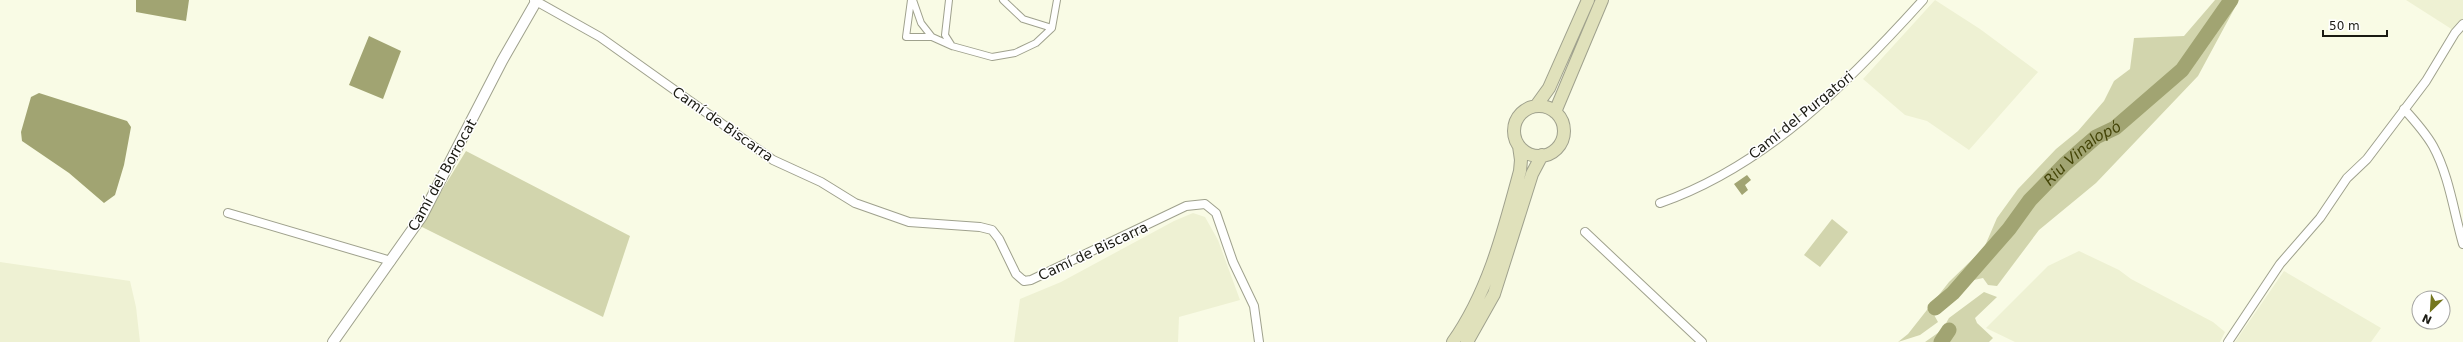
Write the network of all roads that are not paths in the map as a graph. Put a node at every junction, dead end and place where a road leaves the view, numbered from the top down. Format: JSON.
{"nodes":[{"id":1,"x":536,"y":0,"type":"edge"},
{"id":2,"x":912,"y":0,"type":"edge"},
{"id":3,"x":949,"y":0,"type":"edge"},
{"id":4,"x":1003,"y":0,"type":"edge"},
{"id":5,"x":1057,"y":0,"type":"edge"},
{"id":6,"x":1588,"y":0,"type":"edge"},
{"id":7,"x":1602,"y":0,"type":"edge"},
{"id":8,"x":1923,"y":0,"type":"edge"},
{"id":9,"x":2463,"y":24,"type":"edge"},
{"id":10,"x":1052,"y":28,"type":"junction"},
{"id":11,"x":932,"y":37,"type":"junction"},
{"id":12,"x":952,"y":46,"type":"junction"},
{"id":13,"x":1536,"y":106,"type":"junction"},
{"id":14,"x":2404,"y":109,"type":"junction"},
{"id":15,"x":1555,"y":112,"type":"junction"},
{"id":16,"x":1519,"y":146,"type":"junction"},
{"id":17,"x":1542,"y":155,"type":"junction"},
{"id":18,"x":1660,"y":203,"type":"dead end"},
{"id":19,"x":228,"y":213,"type":"dead end"},
{"id":20,"x":1585,"y":232,"type":"dead end"},
{"id":21,"x":2463,"y":244,"type":"edge"},
{"id":22,"x":391,"y":261,"type":"junction"},
{"id":23,"x":333,"y":342,"type":"edge"},
{"id":24,"x":1259,"y":342,"type":"edge"},
{"id":25,"x":1454,"y":342,"type":"edge"},
{"id":26,"x":1467,"y":342,"type":"edge"},
{"id":27,"x":1702,"y":342,"type":"edge"},
{"id":28,"x":2228,"y":342,"type":"edge"}],
"edges":[{"from":1,"to":22,"type":"street","name":"Camí del Borrocat"},
{"from":1,"to":24,"type":"street","name":"Camí de Biscarra"},
{"from":2,"to":11,"type":"street"},
{"from":2,"to":11,"type":"street"},
{"from":3,"to":12,"type":"street"},
{"from":4,"to":10,"type":"street"},
{"from":5,"to":10,"type":"street"},
{"from":6,"to":13,"type":"main road"},
{"from":7,"to":15,"type":"main road"},
{"from":8,"to":18,"type":"street","name":"Camí del Purgatori"},
{"from":9,"to":14,"type":"street"},
{"from":10,"to":12,"type":"street"},
{"from":11,"to":12,"type":"street"},
{"from":13,"to":15,"type":"main road"},
{"from":13,"to":16,"type":"main road"},
{"from":14,"to":21,"type":"street"},
{"from":14,"to":28,"type":"street"},
{"from":15,"to":17,"type":"main road"},
{"from":16,"to":17,"type":"main road"},
{"from":16,"to":25,"type":"main road"},
{"from":17,"to":26,"type":"main road"},
{"from":19,"to":22,"type":"street"},
{"from":20,"to":27,"type":"street"},
{"from":22,"to":23,"type":"street","name":"Camí del Borrocat"}]}
